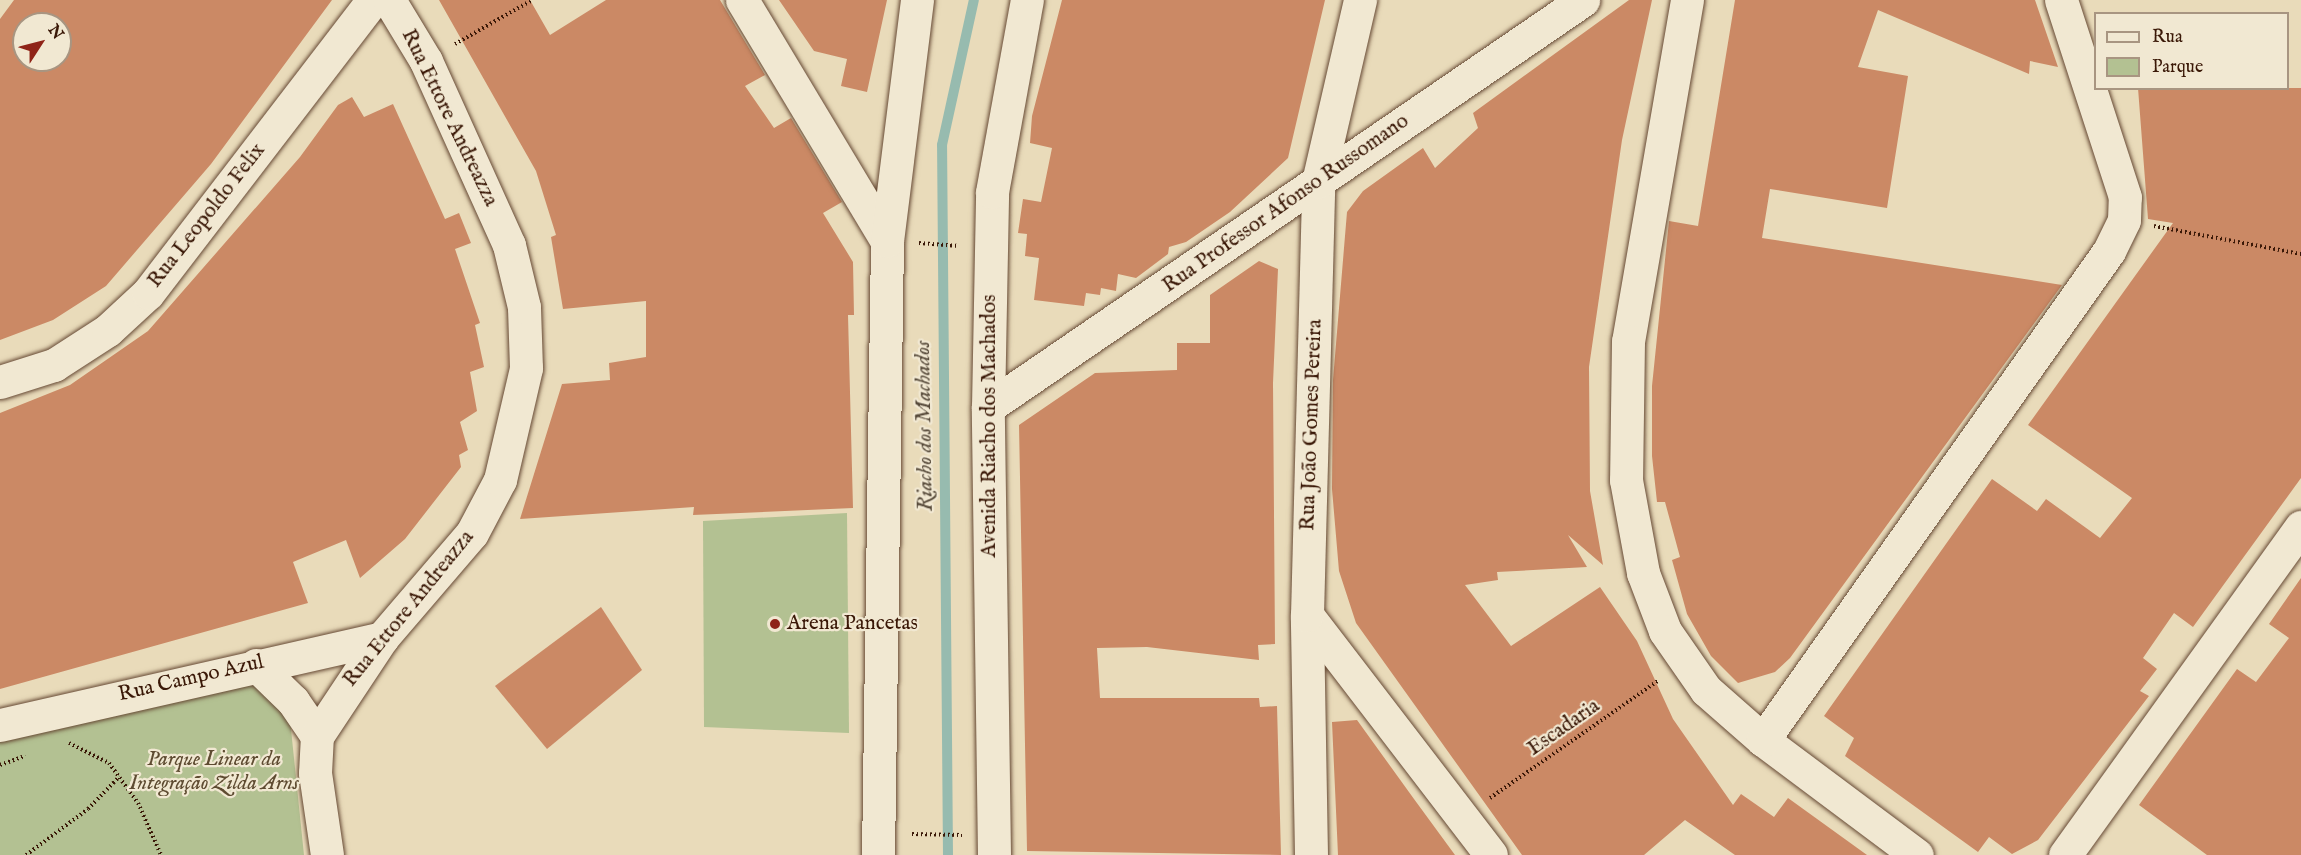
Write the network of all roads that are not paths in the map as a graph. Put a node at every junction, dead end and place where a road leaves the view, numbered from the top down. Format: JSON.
{"nodes":[{"id":1,"x":373,"y":0,"type":"edge"},
{"id":2,"x":389,"y":0,"type":"edge"},
{"id":3,"x":742,"y":0,"type":"edge"},
{"id":4,"x":917,"y":0,"type":"edge"},
{"id":5,"x":1027,"y":0,"type":"edge"},
{"id":6,"x":1360,"y":0,"type":"edge"},
{"id":7,"x":1583,"y":0,"type":"edge"},
{"id":8,"x":1687,"y":0,"type":"edge"},
{"id":9,"x":2061,"y":0,"type":"edge"},
{"id":10,"x":1318,"y":182,"type":"junction"},
{"id":11,"x":902,"y":242,"type":"junction"},
{"id":12,"x":0,"y":382,"type":"edge"},
{"id":13,"x":988,"y":407,"type":"junction"},
{"id":14,"x":2301,"y":526,"type":"edge"},
{"id":15,"x":1307,"y":615,"type":"junction"},
{"id":16,"x":382,"y":638,"type":"junction"},
{"id":17,"x":256,"y":664,"type":"junction"},
{"id":18,"x":0,"y":725,"type":"edge"},
{"id":19,"x":317,"y":736,"type":"junction"},
{"id":20,"x":1763,"y":740,"type":"junction"},
{"id":21,"x":327,"y":855,"type":"edge"},
{"id":22,"x":878,"y":855,"type":"edge"},
{"id":23,"x":994,"y":855,"type":"edge"},
{"id":24,"x":1311,"y":855,"type":"edge"},
{"id":25,"x":1491,"y":855,"type":"edge"},
{"id":26,"x":1917,"y":855,"type":"edge"},
{"id":27,"x":2065,"y":855,"type":"edge"}],
"edges":[{"from":1,"to":12,"type":"street","name":"Rua Leopoldo Felix"},
{"from":2,"to":16,"type":"street","name":"Rua Ettore Andreazza"},
{"from":3,"to":11,"type":"street"},
{"from":4,"to":11,"type":"street"},
{"from":5,"to":13,"type":"street","name":"Avenida Riacho dos Machados"},
{"from":6,"to":10,"type":"street","name":"Rua João Gomes Pereira"},
{"from":7,"to":10,"type":"street","name":"Rua Professor Afonso Russomano"},
{"from":8,"to":20,"type":"street"},
{"from":9,"to":20,"type":"street"},
{"from":10,"to":13,"type":"street","name":"Rua Professor Afonso Russomano"},
{"from":10,"to":15,"type":"street","name":"Rua João Gomes Pereira"},
{"from":11,"to":22,"type":"street"},
{"from":13,"to":23,"type":"street","name":"Avenida Riacho dos Machados"},
{"from":14,"to":27,"type":"street"},
{"from":15,"to":24,"type":"street","name":"Rua João Gomes Pereira"},
{"from":15,"to":25,"type":"street"},
{"from":16,"to":17,"type":"street","name":"Rua Campo Azul"},
{"from":16,"to":19,"type":"street","name":"Rua Ettore Andreazza"},
{"from":17,"to":18,"type":"street","name":"Rua Campo Azul"},
{"from":17,"to":19,"type":"street"},
{"from":19,"to":21,"type":"street"},
{"from":20,"to":26,"type":"street"}]}
